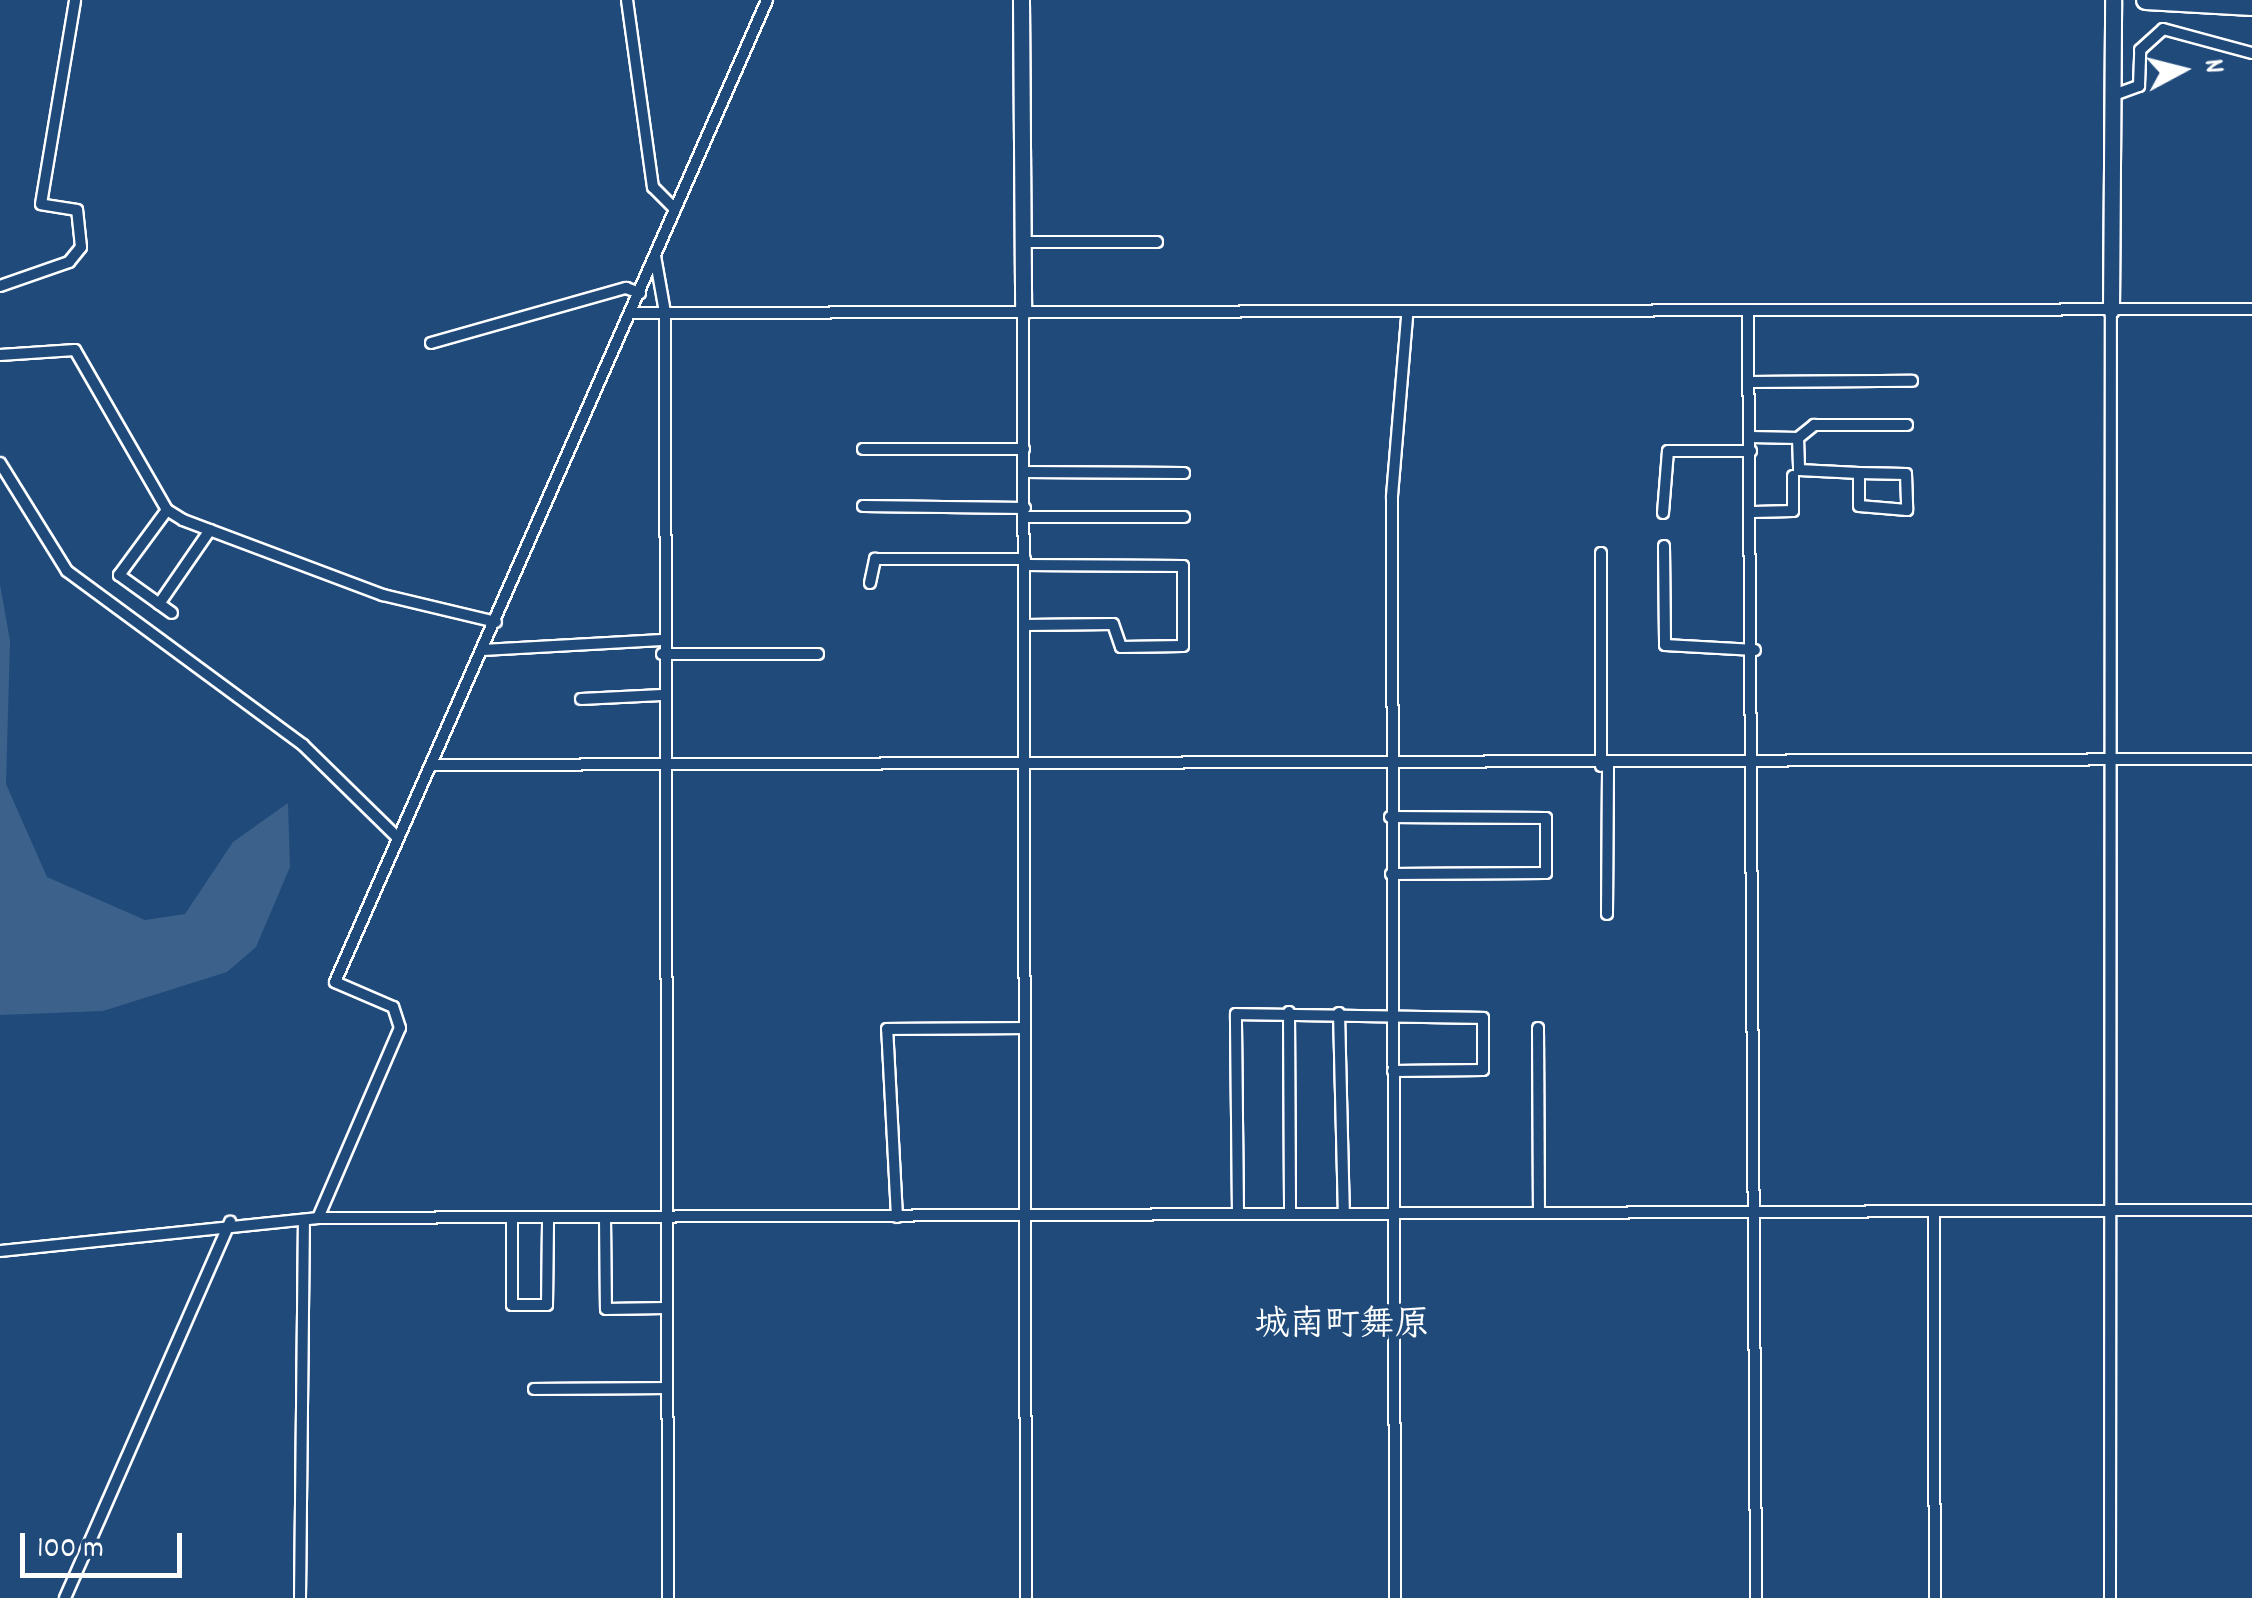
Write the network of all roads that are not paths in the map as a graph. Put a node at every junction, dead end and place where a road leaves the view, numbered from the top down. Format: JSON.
{"nodes":[{"id":1,"x":74,"y":0,"type":"edge"},
{"id":2,"x":628,"y":0,"type":"edge"},
{"id":3,"x":766,"y":0,"type":"edge"},
{"id":4,"x":1021,"y":0,"type":"edge"},
{"id":5,"x":2113,"y":0,"type":"edge"},
{"id":6,"x":2146,"y":0,"type":"edge"},
{"id":7,"x":2204,"y":4,"type":"edge"},
{"id":8,"x":2252,"y":6,"type":"edge"},
{"id":9,"x":2252,"y":54,"type":"edge"},
{"id":10,"x":2111,"y":96,"type":"junction"},
{"id":11,"x":674,"y":208,"type":"junction"},
{"id":12,"x":1022,"y":242,"type":"junction"},
{"id":13,"x":1157,"y":242,"type":"dead end"},
{"id":14,"x":655,"y":255,"type":"junction"},
{"id":15,"x":0,"y":286,"type":"edge"},
{"id":16,"x":640,"y":293,"type":"junction"},
{"id":17,"x":2252,"y":308,"type":"edge"},
{"id":18,"x":2110,"y":310,"type":"junction"},
{"id":19,"x":665,"y":312,"type":"junction"},
{"id":20,"x":1023,"y":312,"type":"junction"},
{"id":21,"x":631,"y":313,"type":"junction"},
{"id":22,"x":1748,"y":313,"type":"junction"},
{"id":23,"x":1407,"y":317,"type":"junction"},
{"id":24,"x":431,"y":343,"type":"dead end"},
{"id":25,"x":0,"y":355,"type":"edge"},
{"id":26,"x":1912,"y":381,"type":"dead end"},
{"id":27,"x":1750,"y":382,"type":"junction"},
{"id":28,"x":1907,"y":425,"type":"dead end"},
{"id":29,"x":1751,"y":437,"type":"junction"},
{"id":30,"x":1798,"y":438,"type":"junction"},
{"id":31,"x":863,"y":449,"type":"dead end"},
{"id":32,"x":1024,"y":449,"type":"junction"},
{"id":33,"x":1752,"y":451,"type":"junction"},
{"id":34,"x":0,"y":463,"type":"edge"},
{"id":35,"x":1024,"y":472,"type":"junction"},
{"id":36,"x":1184,"y":473,"type":"dead end"},
{"id":37,"x":1860,"y":473,"type":"junction"},
{"id":38,"x":1794,"y":476,"type":"dead end"},
{"id":39,"x":863,"y":506,"type":"dead end"},
{"id":40,"x":167,"y":510,"type":"junction"},
{"id":41,"x":1025,"y":512,"type":"junction"},
{"id":42,"x":1753,"y":512,"type":"junction"},
{"id":43,"x":1663,"y":513,"type":"dead end"},
{"id":44,"x":1184,"y":517,"type":"dead end"},
{"id":45,"x":210,"y":530,"type":"junction"},
{"id":46,"x":1664,"y":546,"type":"dead end"},
{"id":47,"x":1601,"y":553,"type":"dead end"},
{"id":48,"x":1025,"y":562,"type":"junction"},
{"id":49,"x":870,"y":583,"type":"dead end"},
{"id":50,"x":159,"y":604,"type":"junction"},
{"id":51,"x":172,"y":613,"type":"dead end"},
{"id":52,"x":496,"y":622,"type":"junction"},
{"id":53,"x":1026,"y":625,"type":"junction"},
{"id":54,"x":662,"y":640,"type":"junction"},
{"id":55,"x":484,"y":650,"type":"junction"},
{"id":56,"x":1755,"y":650,"type":"junction"},
{"id":57,"x":662,"y":654,"type":"junction"},
{"id":58,"x":818,"y":654,"type":"dead end"},
{"id":59,"x":662,"y":695,"type":"junction"},
{"id":60,"x":581,"y":698,"type":"dead end"},
{"id":61,"x":2252,"y":758,"type":"edge"},
{"id":62,"x":2109,"y":760,"type":"junction"},
{"id":63,"x":1754,"y":764,"type":"junction"},
{"id":64,"x":431,"y":765,"type":"junction"},
{"id":65,"x":1390,"y":765,"type":"junction"},
{"id":66,"x":1604,"y":766,"type":"junction"},
{"id":67,"x":663,"y":768,"type":"junction"},
{"id":68,"x":1027,"y":770,"type":"junction"},
{"id":69,"x":1390,"y":818,"type":"junction"},
{"id":70,"x":398,"y":836,"type":"junction"},
{"id":71,"x":1391,"y":874,"type":"junction"},
{"id":72,"x":1607,"y":914,"type":"dead end"},
{"id":73,"x":1289,"y":1012,"type":"junction"},
{"id":74,"x":1339,"y":1013,"type":"junction"},
{"id":75,"x":1392,"y":1014,"type":"junction"},
{"id":76,"x":1026,"y":1028,"type":"junction"},
{"id":77,"x":1538,"y":1028,"type":"dead end"},
{"id":78,"x":1393,"y":1071,"type":"junction"},
{"id":79,"x":2252,"y":1210,"type":"edge"},
{"id":80,"x":1754,"y":1211,"type":"junction"},
{"id":81,"x":1539,"y":1212,"type":"junction"},
{"id":82,"x":1344,"y":1213,"type":"junction"},
{"id":83,"x":1394,"y":1213,"type":"junction"},
{"id":84,"x":1934,"y":1213,"type":"junction"},
{"id":85,"x":2109,"y":1213,"type":"junction"},
{"id":86,"x":1238,"y":1214,"type":"junction"},
{"id":87,"x":1290,"y":1214,"type":"junction"},
{"id":88,"x":1022,"y":1216,"type":"junction"},
{"id":89,"x":605,"y":1217,"type":"junction"},
{"id":90,"x":897,"y":1217,"type":"junction"},
{"id":91,"x":318,"y":1218,"type":"junction"},
{"id":92,"x":512,"y":1218,"type":"junction"},
{"id":93,"x":548,"y":1218,"type":"junction"},
{"id":94,"x":664,"y":1218,"type":"junction"},
{"id":95,"x":304,"y":1220,"type":"junction"},
{"id":96,"x":230,"y":1222,"type":"junction"},
{"id":97,"x":0,"y":1251,"type":"edge"},
{"id":98,"x":665,"y":1308,"type":"junction"},
{"id":99,"x":666,"y":1388,"type":"junction"},
{"id":100,"x":534,"y":1389,"type":"dead end"},
{"id":101,"x":65,"y":1598,"type":"edge"},
{"id":102,"x":300,"y":1598,"type":"edge"},
{"id":103,"x":668,"y":1598,"type":"edge"},
{"id":104,"x":1026,"y":1598,"type":"edge"},
{"id":105,"x":1394,"y":1598,"type":"edge"},
{"id":106,"x":1756,"y":1598,"type":"edge"},
{"id":107,"x":1935,"y":1598,"type":"edge"},
{"id":108,"x":2110,"y":1598,"type":"edge"}],
"edges":[{"from":1,"to":15,"type":"street"},
{"from":2,"to":11,"type":"street"},
{"from":3,"to":11,"type":"street"},
{"from":4,"to":12,"type":"street"},
{"from":5,"to":10,"type":"street"},
{"from":6,"to":7,"type":"highway"},
{"from":7,"to":8,"type":"highway"},
{"from":9,"to":10,"type":"street"},
{"from":10,"to":18,"type":"street"},
{"from":11,"to":14,"type":"street"},
{"from":12,"to":13,"type":"street"},
{"from":12,"to":20,"type":"street"},
{"from":14,"to":16,"type":"street"},
{"from":14,"to":19,"type":"street"},
{"from":16,"to":21,"type":"street"},
{"from":16,"to":24,"type":"street"},
{"from":17,"to":18,"type":"street"},
{"from":18,"to":22,"type":"street"},
{"from":18,"to":62,"type":"street"},
{"from":19,"to":20,"type":"street"},
{"from":19,"to":21,"type":"street"},
{"from":19,"to":54,"type":"street"},
{"from":20,"to":23,"type":"street"},
{"from":20,"to":32,"type":"street"},
{"from":21,"to":52,"type":"street"},
{"from":22,"to":23,"type":"street"},
{"from":22,"to":27,"type":"street"},
{"from":23,"to":65,"type":"street"},
{"from":25,"to":40,"type":"street"},
{"from":26,"to":27,"type":"street"},
{"from":27,"to":29,"type":"street"},
{"from":28,"to":30,"type":"street"},
{"from":29,"to":30,"type":"street"},
{"from":29,"to":33,"type":"street"},
{"from":30,"to":37,"type":"street"},
{"from":31,"to":32,"type":"street"},
{"from":32,"to":35,"type":"street"},
{"from":33,"to":42,"type":"street"},
{"from":33,"to":43,"type":"street"},
{"from":34,"to":70,"type":"street"},
{"from":35,"to":36,"type":"street"},
{"from":35,"to":41,"type":"street"},
{"from":37,"to":37,"type":"street"},
{"from":38,"to":42,"type":"street"},
{"from":39,"to":41,"type":"street"},
{"from":40,"to":45,"type":"street"},
{"from":40,"to":50,"type":"street"},
{"from":41,"to":44,"type":"street"},
{"from":41,"to":48,"type":"street"},
{"from":42,"to":56,"type":"street"},
{"from":45,"to":50,"type":"street"},
{"from":45,"to":52,"type":"street"},
{"from":46,"to":56,"type":"street"},
{"from":47,"to":66,"type":"street"},
{"from":48,"to":49,"type":"street"},
{"from":48,"to":53,"type":"street"},
{"from":48,"to":53,"type":"street"},
{"from":50,"to":51,"type":"street"},
{"from":52,"to":55,"type":"street"},
{"from":53,"to":68,"type":"street"},
{"from":54,"to":55,"type":"street"},
{"from":54,"to":57,"type":"street"},
{"from":55,"to":64,"type":"street"},
{"from":56,"to":63,"type":"street"},
{"from":57,"to":58,"type":"street"},
{"from":57,"to":59,"type":"street"},
{"from":59,"to":60,"type":"street"},
{"from":59,"to":67,"type":"street"},
{"from":61,"to":62,"type":"street"},
{"from":62,"to":63,"type":"street"},
{"from":62,"to":85,"type":"street"},
{"from":63,"to":66,"type":"street"},
{"from":63,"to":80,"type":"street"},
{"from":64,"to":67,"type":"street"},
{"from":64,"to":70,"type":"street"},
{"from":65,"to":66,"type":"street"},
{"from":65,"to":68,"type":"street"},
{"from":65,"to":69,"type":"street"},
{"from":66,"to":72,"type":"street"},
{"from":67,"to":68,"type":"street"},
{"from":67,"to":94,"type":"street"},
{"from":68,"to":76,"type":"street"},
{"from":69,"to":71,"type":"street"},
{"from":69,"to":71,"type":"street"},
{"from":70,"to":91,"type":"street"},
{"from":71,"to":75,"type":"street"},
{"from":73,"to":74,"type":"street"},
{"from":73,"to":86,"type":"street"},
{"from":73,"to":87,"type":"street"},
{"from":74,"to":75,"type":"street"},
{"from":74,"to":82,"type":"street"},
{"from":75,"to":78,"type":"street"},
{"from":75,"to":78,"type":"street"},
{"from":76,"to":88,"type":"street"},
{"from":76,"to":90,"type":"street"},
{"from":77,"to":81,"type":"street"},
{"from":78,"to":83,"type":"street"},
{"from":79,"to":85,"type":"street"},
{"from":80,"to":81,"type":"street"},
{"from":80,"to":84,"type":"street"},
{"from":80,"to":106,"type":"street"},
{"from":81,"to":83,"type":"street"},
{"from":82,"to":83,"type":"street"},
{"from":82,"to":87,"type":"street"},
{"from":83,"to":105,"type":"street"},
{"from":84,"to":85,"type":"street"},
{"from":84,"to":107,"type":"street"},
{"from":85,"to":108,"type":"street"},
{"from":86,"to":87,"type":"street"},
{"from":86,"to":88,"type":"street"},
{"from":88,"to":90,"type":"street"},
{"from":88,"to":104,"type":"street"},
{"from":89,"to":93,"type":"street"},
{"from":89,"to":94,"type":"street"},
{"from":89,"to":98,"type":"street"},
{"from":90,"to":94,"type":"street"},
{"from":91,"to":92,"type":"street"},
{"from":91,"to":95,"type":"street"},
{"from":92,"to":93,"type":"street"},
{"from":92,"to":93,"type":"street"},
{"from":94,"to":98,"type":"street"},
{"from":95,"to":96,"type":"street"},
{"from":95,"to":102,"type":"street"},
{"from":96,"to":97,"type":"street"},
{"from":96,"to":101,"type":"street"},
{"from":98,"to":99,"type":"street"},
{"from":99,"to":100,"type":"street"},
{"from":99,"to":103,"type":"street"}]}
